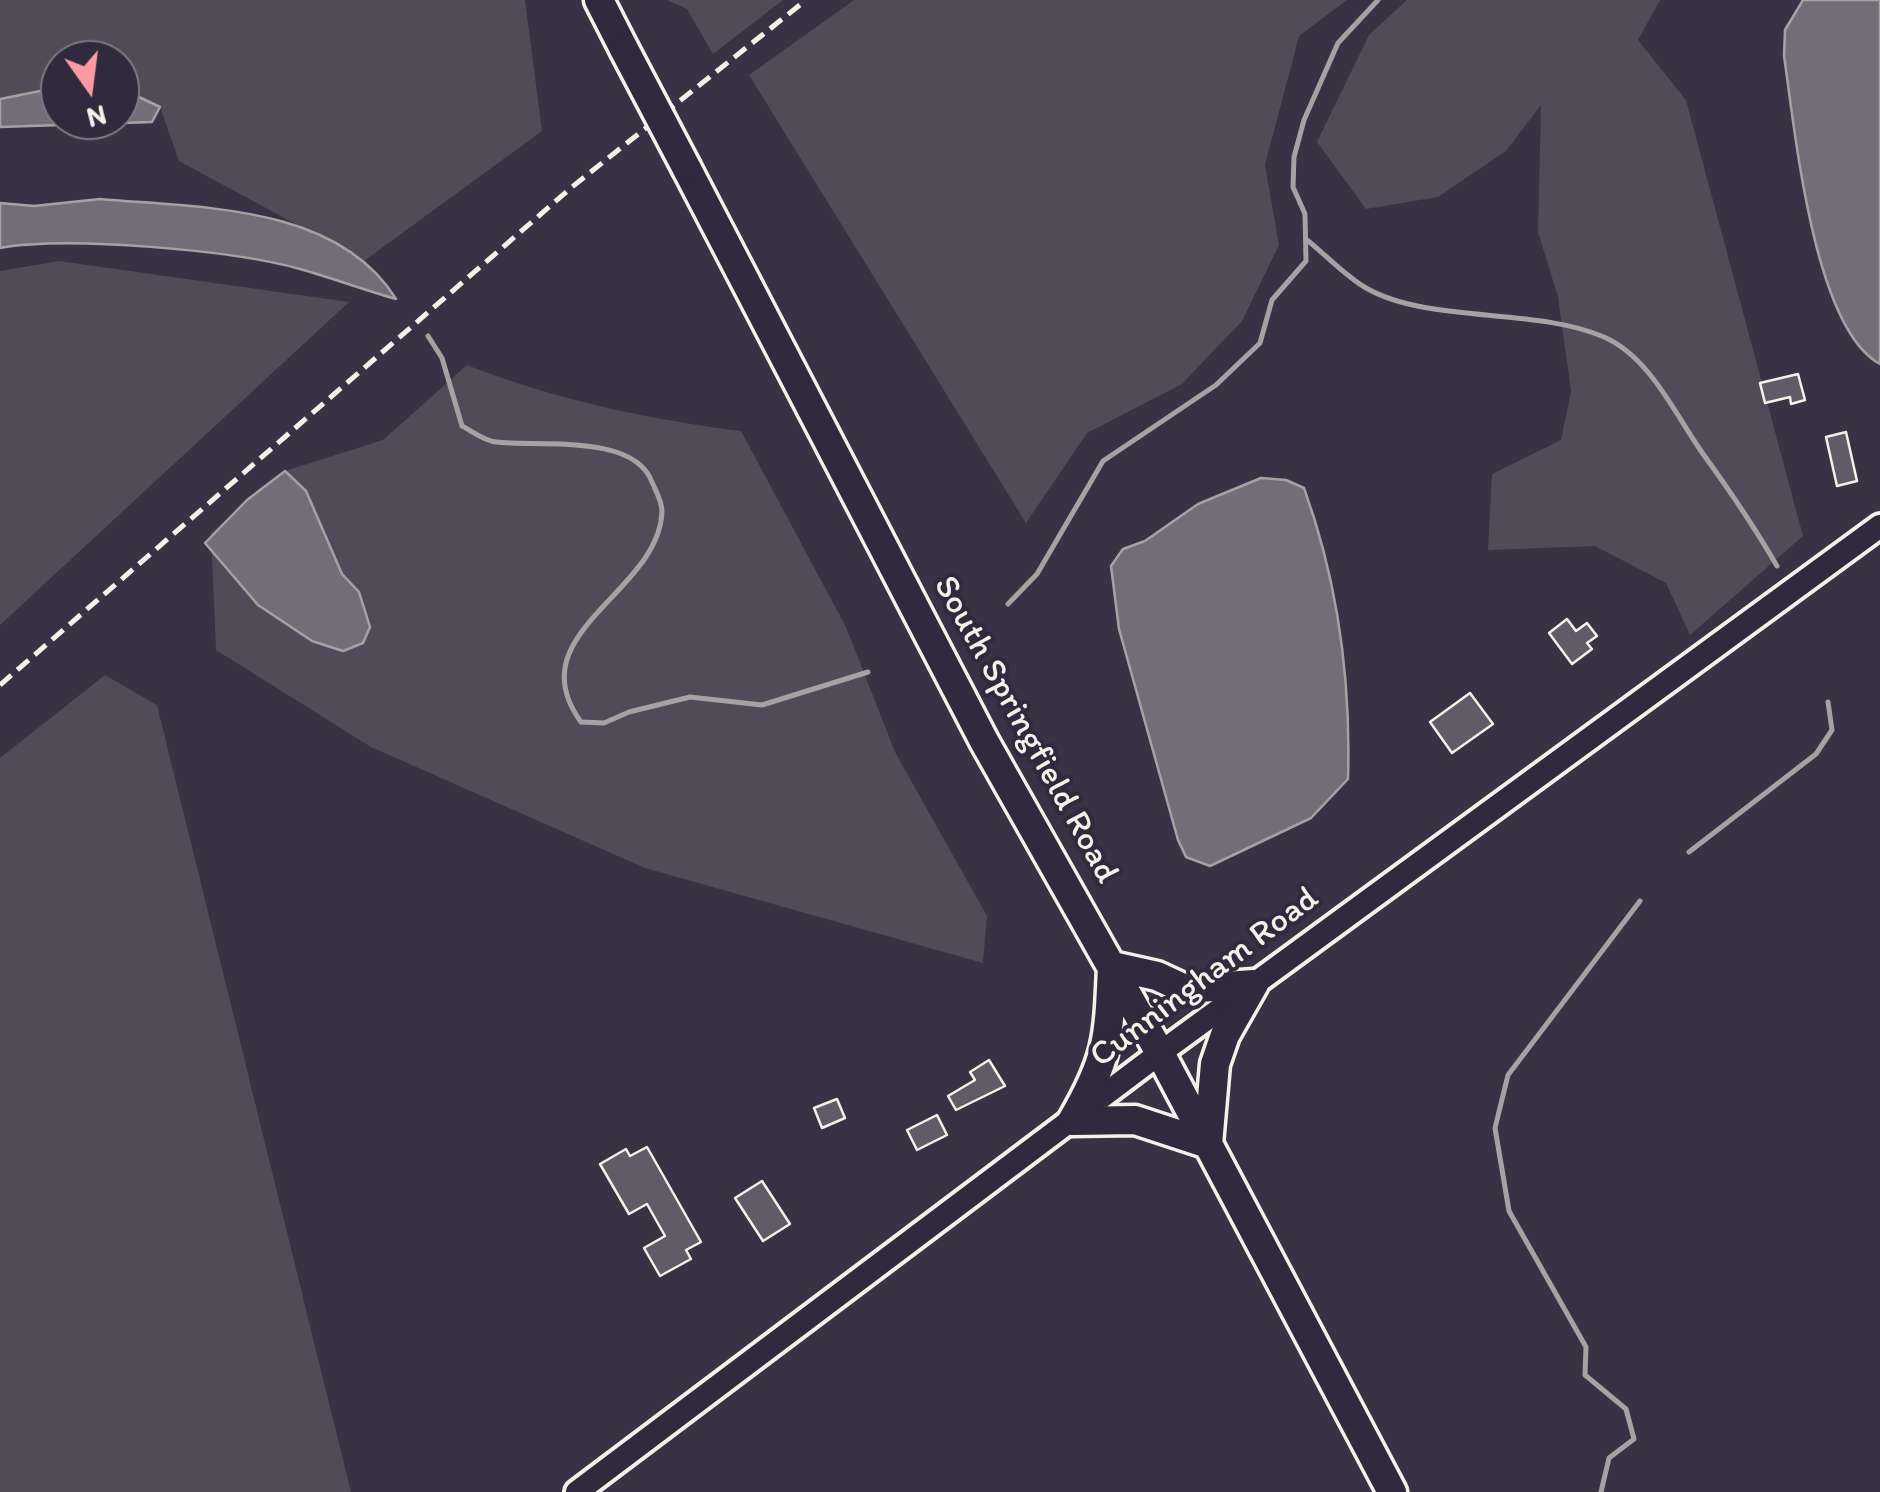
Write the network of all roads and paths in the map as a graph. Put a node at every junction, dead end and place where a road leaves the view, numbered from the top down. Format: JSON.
{"nodes":[{"id":1,"x":599,"y":0,"type":"edge"},
{"id":2,"x":1880,"y":526,"type":"edge"},
{"id":3,"x":1112,"y":966,"type":"junction"},
{"id":4,"x":1254,"y":984,"type":"junction"},
{"id":5,"x":1160,"y":1053,"type":"junction"},
{"id":6,"x":1072,"y":1121,"type":"junction"},
{"id":7,"x":1208,"y":1144,"type":"junction"},
{"id":8,"x":577,"y":1492,"type":"edge"},
{"id":9,"x":1392,"y":1492,"type":"edge"}],
"edges":[{"from":1,"to":3,"type":"main road","name":"South Springfield Road","bridge":true},
{"from":2,"to":4,"type":"main road","name":"Cunningham Road"},
{"from":3,"to":4,"type":"main road"},
{"from":3,"to":5,"type":"main road","name":"South Springfield Road"},
{"from":3,"to":6,"type":"main road"},
{"from":4,"to":5,"type":"main road","name":"Cunningham Road"},
{"from":4,"to":7,"type":"main road"},
{"from":5,"to":6,"type":"main road","name":"Cunningham Road"},
{"from":5,"to":7,"type":"main road","name":"South Springfield Road"},
{"from":6,"to":7,"type":"main road"},
{"from":6,"to":8,"type":"main road","name":"Cunningham Road"},
{"from":7,"to":9,"type":"main road","name":"South Springfield Road"}]}
